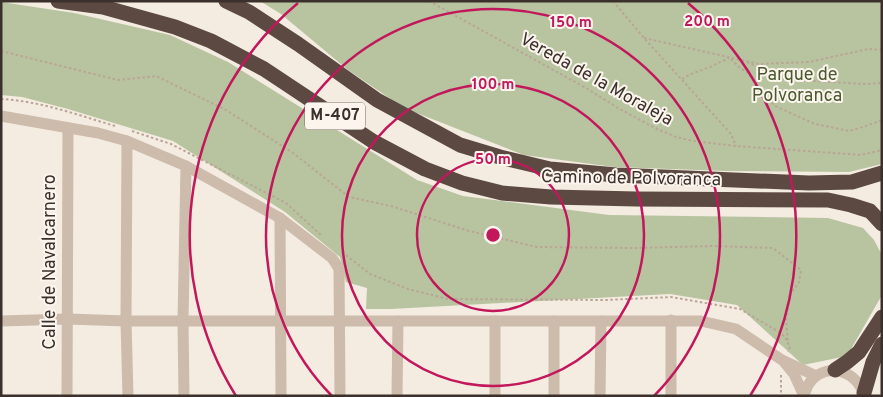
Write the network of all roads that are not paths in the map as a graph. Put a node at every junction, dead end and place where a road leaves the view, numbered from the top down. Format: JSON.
{"nodes":[{"id":1,"x":58,"y":1,"type":"edge"},
{"id":2,"x":226,"y":1,"type":"edge"},
{"id":3,"x":1,"y":116,"type":"edge"},
{"id":4,"x":68,"y":128,"type":"junction"},
{"id":5,"x":129,"y":136,"type":"junction"},
{"id":6,"x":186,"y":166,"type":"junction"},
{"id":7,"x":882,"y":173,"type":"edge"},
{"id":8,"x":280,"y":218,"type":"junction"},
{"id":9,"x":882,"y":224,"type":"edge"},
{"id":10,"x":882,"y":317,"type":"edge"},
{"id":11,"x":68,"y":319,"type":"junction"},
{"id":12,"x":1,"y":320,"type":"edge"},
{"id":13,"x":671,"y":320,"type":"junction"},
{"id":14,"x":126,"y":321,"type":"junction"},
{"id":15,"x":183,"y":321,"type":"junction"},
{"id":16,"x":281,"y":321,"type":"junction"},
{"id":17,"x":339,"y":321,"type":"junction"},
{"id":18,"x":398,"y":321,"type":"junction"},
{"id":19,"x":496,"y":321,"type":"junction"},
{"id":20,"x":554,"y":321,"type":"junction"},
{"id":21,"x":600,"y":321,"type":"junction"},
{"id":22,"x":882,"y":344,"type":"edge"},
{"id":23,"x":782,"y":360,"type":"junction"},
{"id":24,"x":835,"y":370,"type":"junction"},
{"id":25,"x":816,"y":376,"type":"junction"},
{"id":26,"x":864,"y":394,"type":"edge"},
{"id":27,"x":67,"y":396,"type":"edge"},
{"id":28,"x":128,"y":396,"type":"edge"},
{"id":29,"x":184,"y":396,"type":"edge"},
{"id":30,"x":281,"y":396,"type":"edge"},
{"id":31,"x":340,"y":396,"type":"edge"},
{"id":32,"x":397,"y":396,"type":"edge"},
{"id":33,"x":495,"y":396,"type":"edge"},
{"id":34,"x":554,"y":396,"type":"edge"},
{"id":35,"x":600,"y":396,"type":"edge"},
{"id":36,"x":671,"y":396,"type":"edge"},
{"id":37,"x":804,"y":396,"type":"edge"}],
"edges":[{"from":1,"to":9,"type":"highway","name":"Camino de Polvoranca","number":"M-407"},
{"from":2,"to":7,"type":"highway","name":"Camino de Polvoranca","number":"M-407"},
{"from":3,"to":4,"type":"street"},
{"from":4,"to":5,"type":"street"},
{"from":4,"to":11,"type":"street","name":"Calle de Navalcarnero"},
{"from":5,"to":6,"type":"street"},
{"from":5,"to":14,"type":"street"},
{"from":6,"to":8,"type":"street"},
{"from":6,"to":15,"type":"street"},
{"from":8,"to":16,"type":"street"},
{"from":8,"to":17,"type":"street"},
{"from":10,"to":24,"type":"highway"},
{"from":11,"to":12,"type":"street"},
{"from":11,"to":14,"type":"street"},
{"from":11,"to":27,"type":"street","name":"Calle de Navalcarnero"},
{"from":13,"to":21,"type":"street"},
{"from":13,"to":23,"type":"street"},
{"from":13,"to":36,"type":"street"},
{"from":14,"to":15,"type":"street"},
{"from":14,"to":28,"type":"street"},
{"from":15,"to":16,"type":"street"},
{"from":15,"to":29,"type":"street"},
{"from":16,"to":17,"type":"street"},
{"from":16,"to":30,"type":"street"},
{"from":17,"to":18,"type":"street"},
{"from":17,"to":31,"type":"street"},
{"from":18,"to":19,"type":"street"},
{"from":18,"to":32,"type":"street"},
{"from":19,"to":20,"type":"street"},
{"from":19,"to":33,"type":"street"},
{"from":20,"to":21,"type":"street"},
{"from":20,"to":34,"type":"street"},
{"from":21,"to":35,"type":"street"},
{"from":22,"to":26,"type":"highway"},
{"from":23,"to":25,"type":"street"},
{"from":23,"to":37,"type":"street"},
{"from":24,"to":25,"type":"street"},
{"from":24,"to":26,"type":"street"},
{"from":25,"to":37,"type":"street"}]}
